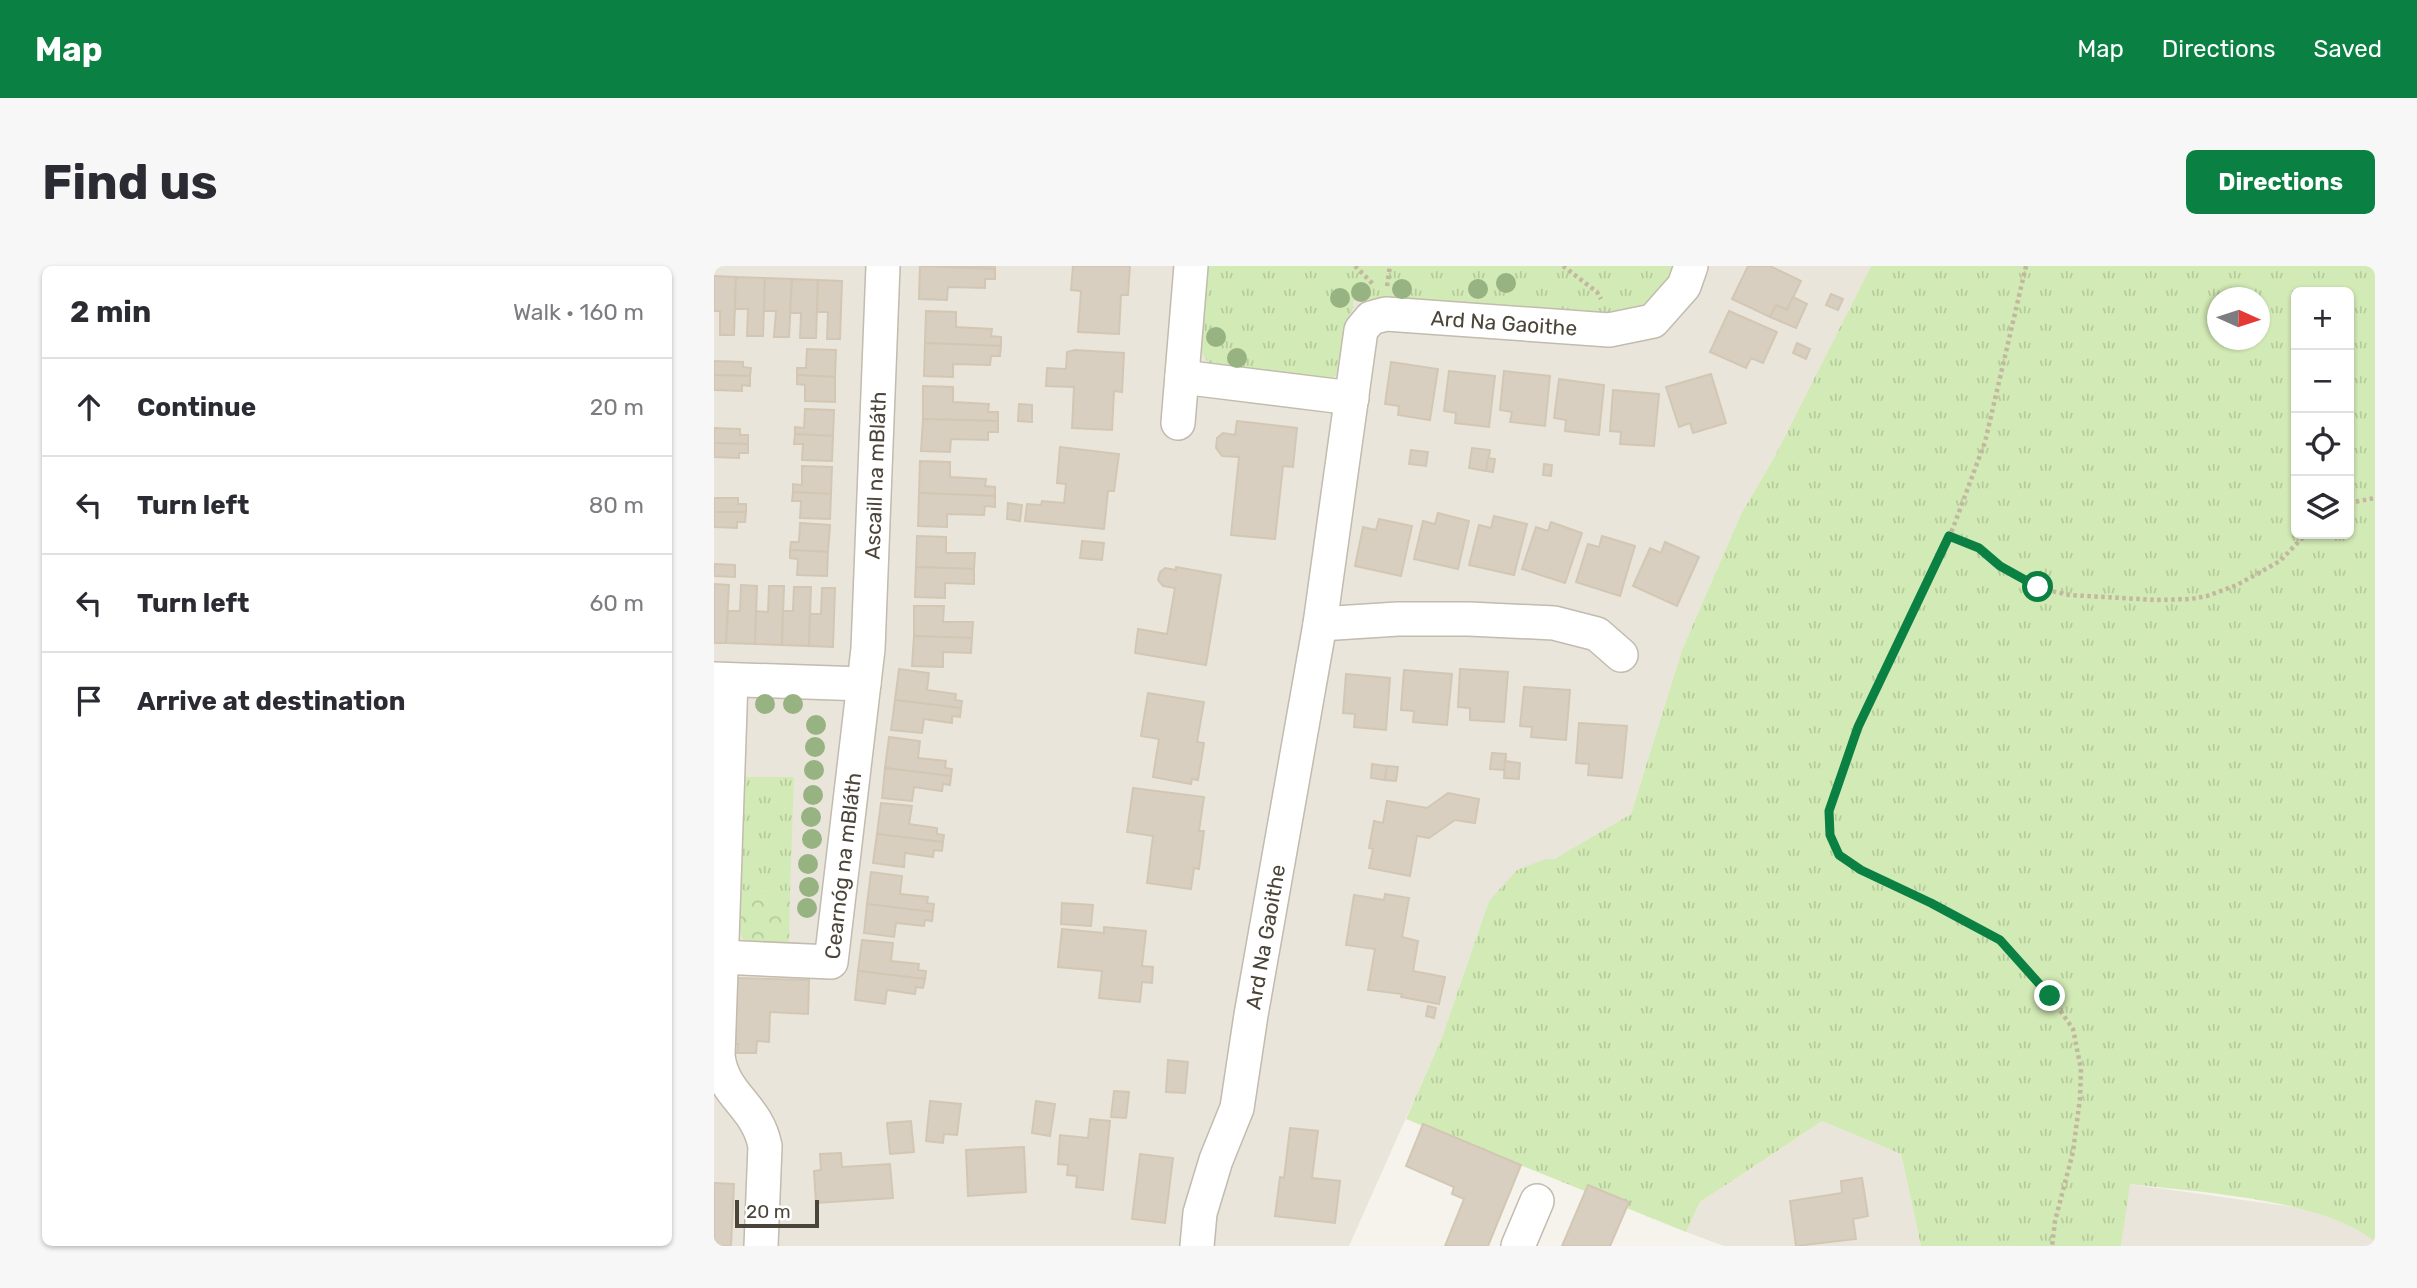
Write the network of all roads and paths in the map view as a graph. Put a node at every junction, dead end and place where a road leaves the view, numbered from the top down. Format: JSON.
{"nodes":[{"id":1,"x":883,"y":266,"type":"edge"},
{"id":2,"x":1191,"y":266,"type":"edge"},
{"id":3,"x":1355,"y":266,"type":"edge"},
{"id":4,"x":1563,"y":266,"type":"edge"},
{"id":5,"x":1691,"y":266,"type":"edge"},
{"id":6,"x":2026,"y":266,"type":"edge"},
{"id":7,"x":1379,"y":290,"type":"dead end"},
{"id":8,"x":1609,"y":330,"type":"junction"},
{"id":9,"x":1182,"y":377,"type":"junction"},
{"id":10,"x":1352,"y":398,"type":"junction"},
{"id":11,"x":1178,"y":424,"type":"dead end"},
{"id":12,"x":2375,"y":498,"type":"edge"},
{"id":13,"x":2354,"y":502,"type":"edge"},
{"id":14,"x":1949,"y":536,"type":"junction"},
{"id":15,"x":2301,"y":539,"type":"edge"},
{"id":16,"x":1320,"y":624,"type":"junction"},
{"id":17,"x":1621,"y":655,"type":"dead end"},
{"id":18,"x":723,"y":680,"type":"edge"},
{"id":19,"x":863,"y":684,"type":"junction"},
{"id":20,"x":720,"y":957,"type":"junction"},
{"id":21,"x":1537,"y":1201,"type":"dead end"},
{"id":22,"x":761,"y":1246,"type":"edge"},
{"id":23,"x":1197,"y":1246,"type":"edge"},
{"id":24,"x":1518,"y":1246,"type":"edge"},
{"id":25,"x":2052,"y":1246,"type":"edge"}],
"edges":[{"from":1,"to":19,"type":"street","name":"Ascaill na mBláth"},
{"from":2,"to":9,"type":"street"},
{"from":3,"to":7,"type":"path"},
{"from":4,"to":8,"type":"path"},
{"from":5,"to":8,"type":"street","name":"Ard Na Gaoithe"},
{"from":6,"to":14,"type":"path"},
{"from":8,"to":10,"type":"street","name":"Ard Na Gaoithe"},
{"from":9,"to":10,"type":"street"},
{"from":9,"to":11,"type":"street"},
{"from":10,"to":16,"type":"street","name":"Ard Na Gaoithe"},
{"from":12,"to":13,"type":"path"},
{"from":14,"to":15,"type":"path"},
{"from":14,"to":25,"type":"path"},
{"from":16,"to":17,"type":"street"},
{"from":16,"to":23,"type":"street","name":"Ard Na Gaoithe"},
{"from":18,"to":19,"type":"street"},
{"from":18,"to":20,"type":"street"},
{"from":19,"to":20,"type":"street","name":"Cearnóg na mBláth"},
{"from":20,"to":22,"type":"street"},
{"from":21,"to":24,"type":"street"}]}
